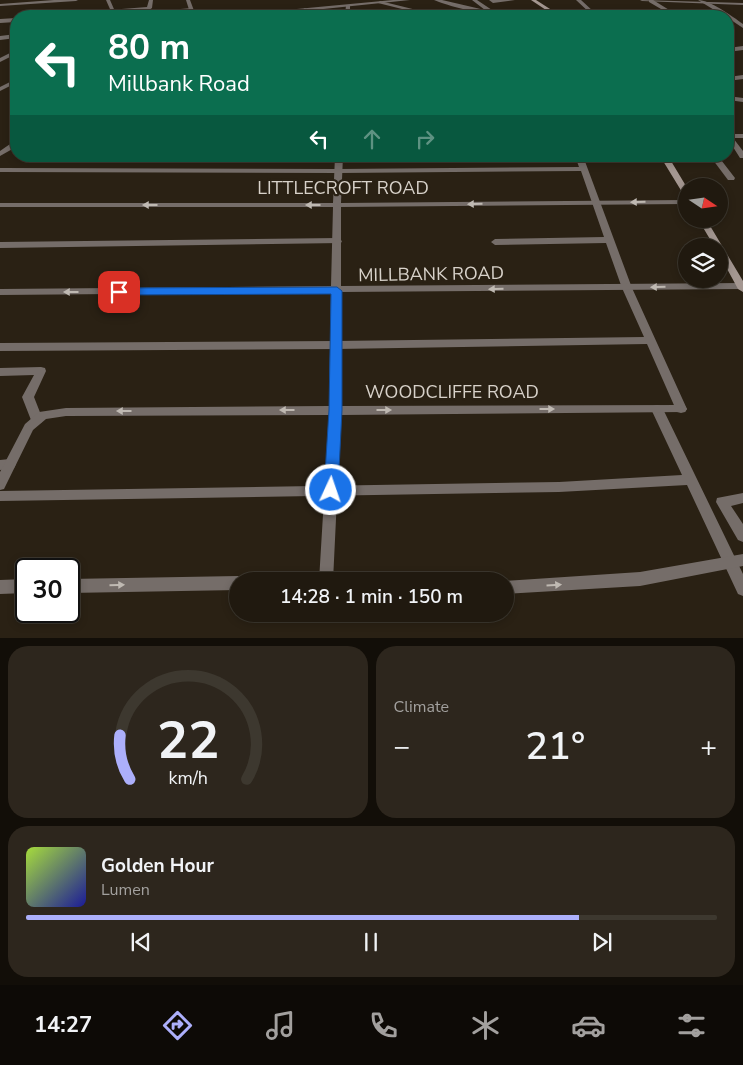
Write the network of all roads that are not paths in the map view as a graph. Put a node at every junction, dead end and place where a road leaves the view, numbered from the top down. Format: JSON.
{"nodes":[{"id":1,"x":76,"y":0,"type":"edge"},
{"id":2,"x":151,"y":0,"type":"edge"},
{"id":3,"x":188,"y":0,"type":"edge"},
{"id":4,"x":408,"y":0,"type":"edge"},
{"id":5,"x":436,"y":0,"type":"edge"},
{"id":6,"x":474,"y":0,"type":"edge"},
{"id":7,"x":491,"y":0,"type":"edge"},
{"id":8,"x":513,"y":0,"type":"edge"},
{"id":9,"x":533,"y":0,"type":"edge"},
{"id":10,"x":578,"y":0,"type":"edge"},
{"id":11,"x":642,"y":0,"type":"edge"},
{"id":12,"x":651,"y":1,"type":"edge"},
{"id":13,"x":702,"y":1,"type":"edge"},
{"id":14,"x":380,"y":2,"type":"junction"},
{"id":15,"x":542,"y":2,"type":"edge"},
{"id":16,"x":743,"y":4,"type":"edge"},
{"id":17,"x":0,"y":5,"type":"edge"},
{"id":18,"x":348,"y":6,"type":"junction"},
{"id":19,"x":137,"y":10,"type":"edge"},
{"id":20,"x":192,"y":10,"type":"edge"},
{"id":21,"x":323,"y":10,"type":"edge"},
{"id":22,"x":348,"y":10,"type":"edge"},
{"id":23,"x":411,"y":10,"type":"edge"},
{"id":24,"x":475,"y":10,"type":"edge"},
{"id":25,"x":489,"y":10,"type":"edge"},
{"id":26,"x":590,"y":10,"type":"edge"},
{"id":27,"x":666,"y":10,"type":"edge"},
{"id":28,"x":717,"y":10,"type":"edge"},
{"id":29,"x":734,"y":144,"type":"edge"},
{"id":30,"x":743,"y":156,"type":"edge"},
{"id":31,"x":340,"y":162,"type":"edge"},
{"id":32,"x":581,"y":162,"type":"edge"},
{"id":33,"x":668,"y":162,"type":"edge"},
{"id":34,"x":719,"y":162,"type":"edge"},
{"id":35,"x":584,"y":169,"type":"junction"},
{"id":36,"x":0,"y":170,"type":"edge"},
{"id":37,"x":339,"y":172,"type":"junction"},
{"id":38,"x":731,"y":178,"type":"dead end"},
{"id":39,"x":678,"y":179,"type":"edge"},
{"id":40,"x":596,"y":202,"type":"junction"},
{"id":41,"x":678,"y":202,"type":"edge"},
{"id":42,"x":337,"y":205,"type":"junction"},
{"id":43,"x":0,"y":206,"type":"edge"},
{"id":44,"x":610,"y":240,"type":"junction"},
{"id":45,"x":338,"y":241,"type":"junction"},
{"id":46,"x":495,"y":242,"type":"dead end"},
{"id":47,"x":0,"y":245,"type":"edge"},
{"id":48,"x":728,"y":263,"type":"edge"},
{"id":49,"x":627,"y":288,"type":"junction"},
{"id":50,"x":742,"y":288,"type":"edge"},
{"id":51,"x":337,"y":291,"type":"junction"},
{"id":52,"x":0,"y":292,"type":"edge"},
{"id":53,"x":650,"y":340,"type":"junction"},
{"id":54,"x":336,"y":345,"type":"junction"},
{"id":55,"x":0,"y":347,"type":"edge"},
{"id":56,"x":0,"y":372,"type":"edge"},
{"id":57,"x":657,"y":409,"type":"junction"},
{"id":58,"x":336,"y":410,"type":"junction"},
{"id":59,"x":40,"y":418,"type":"junction"},
{"id":60,"x":5,"y":465,"type":"edge"},
{"id":61,"x":691,"y":480,"type":"junction"},
{"id":62,"x":0,"y":485,"type":"edge"},
{"id":63,"x":331,"y":490,"type":"junction"},
{"id":64,"x":0,"y":496,"type":"edge"},
{"id":65,"x":743,"y":498,"type":"edge"},
{"id":66,"x":743,"y":536,"type":"edge"},
{"id":67,"x":737,"y":561,"type":"edge"},
{"id":68,"x":326,"y":572,"type":"edge"},
{"id":69,"x":229,"y":583,"type":"edge"},
{"id":70,"x":15,"y":586,"type":"edge"},
{"id":71,"x":80,"y":586,"type":"edge"},
{"id":72,"x":514,"y":586,"type":"edge"},
{"id":73,"x":0,"y":587,"type":"edge"},
{"id":74,"x":743,"y":589,"type":"edge"}],
"edges":[{"from":1,"to":17,"type":"street"},
{"from":2,"to":19,"type":"street"},
{"from":3,"to":20,"type":"street"},
{"from":4,"to":14,"type":"street"},
{"from":5,"to":24,"type":"street"},
{"from":6,"to":25,"type":"street"},
{"from":7,"to":8,"type":"street"},
{"from":9,"to":15,"type":"main road"},
{"from":10,"to":26,"type":"street"},
{"from":11,"to":12,"type":"street"},
{"from":12,"to":13,"type":"street"},
{"from":12,"to":27,"type":"street"},
{"from":13,"to":16,"type":"street"},
{"from":13,"to":28,"type":"street"},
{"from":14,"to":18,"type":"street"},
{"from":14,"to":23,"type":"street"},
{"from":18,"to":21,"type":"street"},
{"from":18,"to":22,"type":"street"},
{"from":29,"to":30,"type":"street"},
{"from":31,"to":37,"type":"street"},
{"from":32,"to":35,"type":"street"},
{"from":33,"to":39,"type":"main road"},
{"from":34,"to":38,"type":"street"},
{"from":35,"to":37,"type":"street"},
{"from":35,"to":40,"type":"street"},
{"from":36,"to":37,"type":"street"},
{"from":37,"to":42,"type":"street"},
{"from":41,"to":40,"type":"street","name":"LITTLECROFT ROAD","one_way":true},
{"from":40,"to":42,"type":"street","name":"LITTLECROFT ROAD","one_way":true},
{"from":40,"to":44,"type":"street"},
{"from":42,"to":43,"type":"street","name":"LITTLECROFT ROAD","one_way":true},
{"from":42,"to":45,"type":"street"},
{"from":44,"to":46,"type":"street"},
{"from":44,"to":49,"type":"street"},
{"from":45,"to":47,"type":"street"},
{"from":45,"to":51,"type":"street"},
{"from":48,"to":50,"type":"main road"},
{"from":50,"to":49,"type":"street","name":"MILLBANK ROAD","one_way":true},
{"from":49,"to":51,"type":"street","name":"MILLBANK ROAD","one_way":true},
{"from":49,"to":53,"type":"street"},
{"from":51,"to":52,"type":"street","name":"MILLBANK ROAD","one_way":true},
{"from":51,"to":54,"type":"street"},
{"from":53,"to":54,"type":"street"},
{"from":53,"to":57,"type":"street","name":"WOODCLIFFE ROAD"},
{"from":54,"to":55,"type":"street"},
{"from":54,"to":58,"type":"street"},
{"from":56,"to":59,"type":"street"},
{"from":58,"to":57,"type":"street","name":"WOODCLIFFE ROAD","one_way":true},
{"from":57,"to":61,"type":"street"},
{"from":58,"to":59,"type":"street","name":"WOODCLIFFE ROAD","one_way":true},
{"from":58,"to":63,"type":"street"},
{"from":59,"to":60,"type":"street"},
{"from":60,"to":62,"type":"street"},
{"from":61,"to":63,"type":"street"},
{"from":61,"to":67,"type":"street"},
{"from":63,"to":64,"type":"street"},
{"from":63,"to":68,"type":"street"},
{"from":65,"to":66,"type":"street"},
{"from":72,"to":67,"type":"street","one_way":true},
{"from":67,"to":74,"type":"street"},
{"from":71,"to":69,"type":"street","one_way":true},
{"from":70,"to":73,"type":"street"}]}
